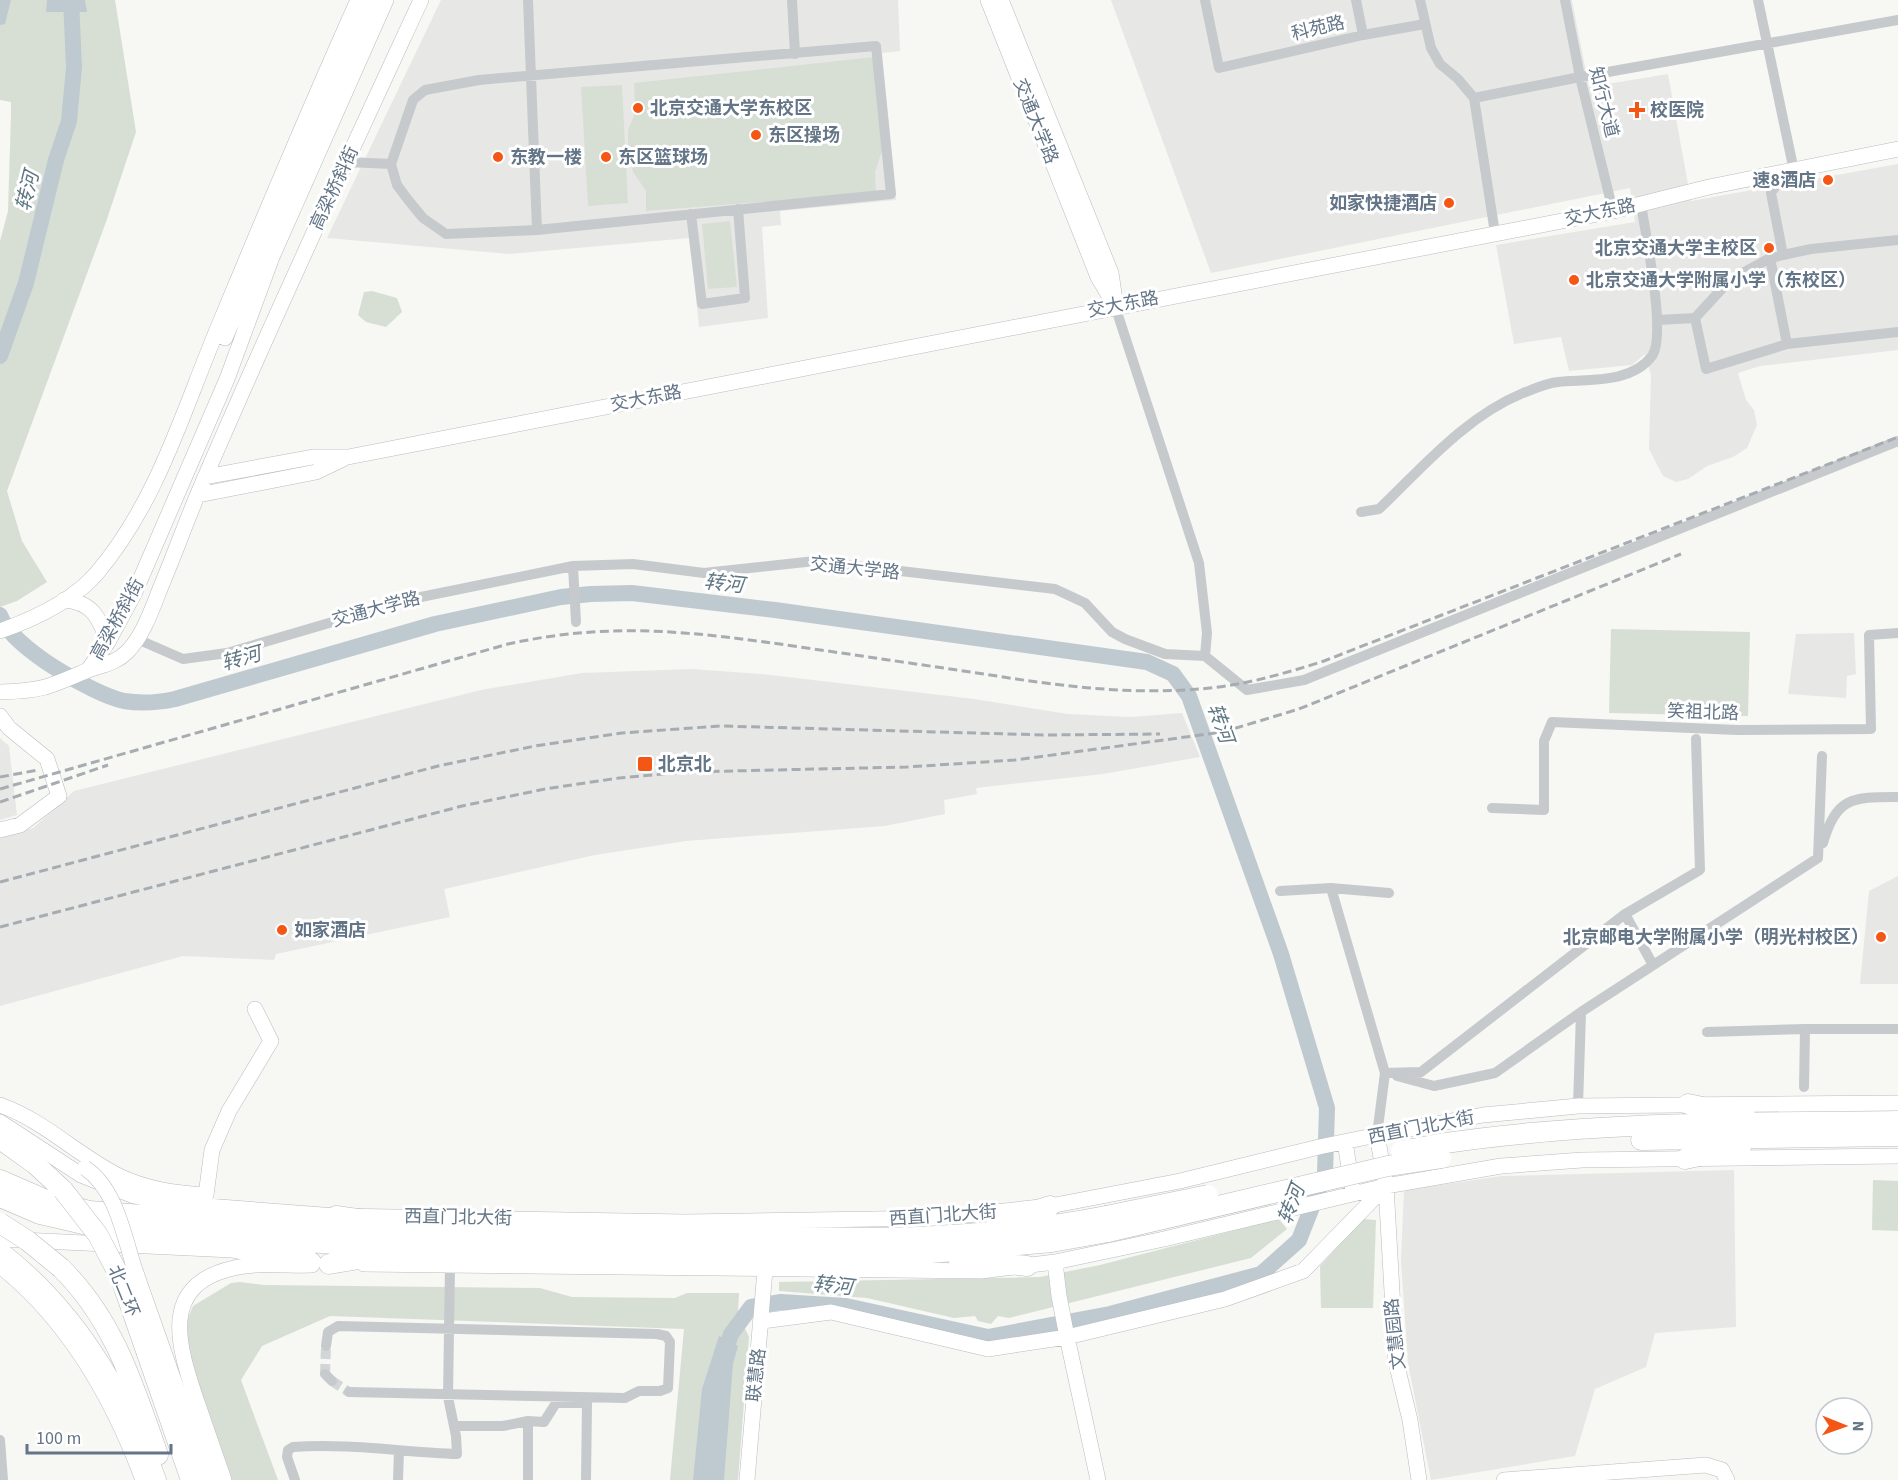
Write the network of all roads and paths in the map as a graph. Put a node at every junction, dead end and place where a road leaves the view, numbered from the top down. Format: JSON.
{"nodes":[{"id":1,"x":358,"y":0,"type":"edge"},
{"id":2,"x":373,"y":0,"type":"edge"},
{"id":3,"x":386,"y":0,"type":"edge"},
{"id":4,"x":421,"y":0,"type":"edge"},
{"id":5,"x":528,"y":0,"type":"edge"},
{"id":6,"x":792,"y":0,"type":"edge"},
{"id":7,"x":988,"y":0,"type":"edge"},
{"id":8,"x":1001,"y":0,"type":"edge"},
{"id":9,"x":1205,"y":0,"type":"edge"},
{"id":10,"x":1356,"y":0,"type":"edge"},
{"id":11,"x":1420,"y":0,"type":"edge"},
{"id":12,"x":1565,"y":0,"type":"edge"},
{"id":13,"x":1758,"y":0,"type":"edge"},
{"id":14,"x":1898,"y":20,"type":"edge"},
{"id":15,"x":1425,"y":24,"type":"junction"},
{"id":16,"x":1363,"y":35,"type":"junction"},
{"id":17,"x":1767,"y":42,"type":"junction"},
{"id":18,"x":795,"y":54,"type":"junction"},
{"id":19,"x":531,"y":75,"type":"junction"},
{"id":20,"x":1580,"y":77,"type":"junction"},
{"id":21,"x":1473,"y":98,"type":"junction"},
{"id":22,"x":1898,"y":148,"type":"edge"},
{"id":23,"x":346,"y":162,"type":"junction"},
{"id":24,"x":392,"y":164,"type":"junction"},
{"id":25,"x":1789,"y":172,"type":"junction"},
{"id":26,"x":1641,"y":204,"type":"junction"},
{"id":27,"x":738,"y":209,"type":"junction"},
{"id":28,"x":1613,"y":211,"type":"junction"},
{"id":29,"x":692,"y":214,"type":"junction"},
{"id":30,"x":537,"y":230,"type":"junction"},
{"id":31,"x":1495,"y":233,"type":"junction"},
{"id":32,"x":1898,"y":240,"type":"edge"},
{"id":33,"x":1784,"y":255,"type":"junction"},
{"id":34,"x":1770,"y":258,"type":"junction"},
{"id":35,"x":1115,"y":306,"type":"junction"},
{"id":36,"x":1695,"y":318,"type":"junction"},
{"id":37,"x":1658,"y":320,"type":"junction"},
{"id":38,"x":1898,"y":333,"type":"edge"},
{"id":39,"x":1788,"y":344,"type":"junction"},
{"id":40,"x":198,"y":381,"type":"junction"},
{"id":41,"x":1898,"y":441,"type":"edge"},
{"id":42,"x":348,"y":457,"type":"junction"},
{"id":43,"x":166,"y":461,"type":"junction"},
{"id":44,"x":186,"y":469,"type":"junction"},
{"id":45,"x":158,"y":477,"type":"junction"},
{"id":46,"x":205,"y":477,"type":"junction"},
{"id":47,"x":179,"y":486,"type":"junction"},
{"id":48,"x":198,"y":495,"type":"junction"},
{"id":49,"x":1361,"y":512,"type":"dead end"},
{"id":50,"x":573,"y":566,"type":"junction"},
{"id":51,"x":58,"y":604,"type":"junction"},
{"id":52,"x":576,"y":617,"type":"dead end"},
{"id":53,"x":0,"y":631,"type":"edge"},
{"id":54,"x":1898,"y":633,"type":"edge"},
{"id":55,"x":137,"y":639,"type":"junction"},
{"id":56,"x":108,"y":642,"type":"junction"},
{"id":57,"x":1205,"y":656,"type":"junction"},
{"id":58,"x":88,"y":670,"type":"junction"},
{"id":59,"x":0,"y":692,"type":"edge"},
{"id":60,"x":0,"y":716,"type":"edge"},
{"id":61,"x":1696,"y":739,"type":"dead end"},
{"id":62,"x":1822,"y":756,"type":"dead end"},
{"id":63,"x":1898,"y":797,"type":"edge"},
{"id":64,"x":1492,"y":808,"type":"dead end"},
{"id":65,"x":0,"y":830,"type":"edge"},
{"id":66,"x":1818,"y":858,"type":"junction"},
{"id":67,"x":1331,"y":888,"type":"junction"},
{"id":68,"x":1280,"y":891,"type":"dead end"},
{"id":69,"x":1389,"y":893,"type":"dead end"},
{"id":70,"x":1625,"y":914,"type":"junction"},
{"id":71,"x":1653,"y":965,"type":"junction"},
{"id":72,"x":255,"y":1009,"type":"dead end"},
{"id":73,"x":1581,"y":1012,"type":"junction"},
{"id":74,"x":1805,"y":1029,"type":"junction"},
{"id":75,"x":1898,"y":1029,"type":"edge"},
{"id":76,"x":1707,"y":1032,"type":"dead end"},
{"id":77,"x":1385,"y":1073,"type":"junction"},
{"id":78,"x":1804,"y":1087,"type":"dead end"},
{"id":79,"x":1898,"y":1103,"type":"edge"},
{"id":80,"x":1688,"y":1104,"type":"junction"},
{"id":81,"x":0,"y":1105,"type":"edge"},
{"id":82,"x":1578,"y":1106,"type":"junction"},
{"id":83,"x":0,"y":1111,"type":"edge"},
{"id":84,"x":1898,"y":1121,"type":"edge"},
{"id":85,"x":0,"y":1122,"type":"edge"},
{"id":86,"x":1417,"y":1128,"type":"junction"},
{"id":87,"x":1781,"y":1130,"type":"junction"},
{"id":88,"x":1377,"y":1135,"type":"junction"},
{"id":89,"x":1898,"y":1136,"type":"edge"},
{"id":90,"x":0,"y":1139,"type":"edge"},
{"id":91,"x":1347,"y":1141,"type":"junction"},
{"id":92,"x":1898,"y":1156,"type":"edge"},
{"id":93,"x":1685,"y":1159,"type":"junction"},
{"id":94,"x":1425,"y":1178,"type":"junction"},
{"id":95,"x":0,"y":1180,"type":"edge"},
{"id":96,"x":1386,"y":1186,"type":"junction"},
{"id":97,"x":207,"y":1195,"type":"junction"},
{"id":98,"x":1349,"y":1196,"type":"junction"},
{"id":99,"x":0,"y":1197,"type":"edge"},
{"id":100,"x":1050,"y":1206,"type":"junction"},
{"id":101,"x":286,"y":1211,"type":"junction"},
{"id":102,"x":331,"y":1215,"type":"junction"},
{"id":103,"x":0,"y":1223,"type":"edge"},
{"id":104,"x":1107,"y":1224,"type":"junction"},
{"id":105,"x":231,"y":1229,"type":"junction"},
{"id":106,"x":443,"y":1232,"type":"junction"},
{"id":107,"x":959,"y":1236,"type":"junction"},
{"id":108,"x":0,"y":1239,"type":"edge"},
{"id":109,"x":426,"y":1248,"type":"junction"},
{"id":110,"x":0,"y":1252,"type":"edge"},
{"id":111,"x":920,"y":1254,"type":"junction"},
{"id":112,"x":1055,"y":1262,"type":"junction"},
{"id":113,"x":320,"y":1263,"type":"junction"},
{"id":114,"x":0,"y":1266,"type":"edge"},
{"id":115,"x":450,"y":1266,"type":"junction"},
{"id":116,"x":1027,"y":1266,"type":"junction"},
{"id":117,"x":765,"y":1270,"type":"junction"},
{"id":118,"x":128,"y":1276,"type":"junction"},
{"id":119,"x":762,"y":1317,"type":"junction"},
{"id":120,"x":449,"y":1328,"type":"junction"},
{"id":121,"x":1071,"y":1336,"type":"junction"},
{"id":122,"x":326,"y":1346,"type":"tunnel mouth"},
{"id":123,"x":349,"y":1392,"type":"tunnel mouth"},
{"id":124,"x":448,"y":1394,"type":"junction"},
{"id":125,"x":528,"y":1421,"type":"junction"},
{"id":126,"x":454,"y":1426,"type":"junction"},
{"id":127,"x":0,"y":1440,"type":"edge"},
{"id":128,"x":399,"y":1451,"type":"junction"},
{"id":129,"x":3,"y":1480,"type":"edge"},
{"id":130,"x":143,"y":1480,"type":"edge"},
{"id":131,"x":156,"y":1480,"type":"edge"},
{"id":132,"x":167,"y":1480,"type":"edge"},
{"id":133,"x":191,"y":1480,"type":"edge"},
{"id":134,"x":209,"y":1480,"type":"edge"},
{"id":135,"x":224,"y":1480,"type":"edge"},
{"id":136,"x":295,"y":1480,"type":"edge"},
{"id":137,"x":398,"y":1480,"type":"edge"},
{"id":138,"x":528,"y":1480,"type":"edge"},
{"id":139,"x":586,"y":1480,"type":"edge"},
{"id":140,"x":747,"y":1480,"type":"edge"},
{"id":141,"x":1098,"y":1480,"type":"edge"},
{"id":142,"x":1419,"y":1480,"type":"edge"},
{"id":143,"x":1504,"y":1480,"type":"edge"},
{"id":144,"x":1727,"y":1480,"type":"edge"}],
"edges":[{"from":1,"to":40,"type":"street","name":"高梁桥斜街"},
{"from":2,"to":40,"type":"street","name":"高梁桥斜街"},
{"from":3,"to":44,"type":"street","name":"高梁桥斜街"},
{"from":4,"to":23,"type":"street","name":"高梁桥斜街"},
{"from":5,"to":19,"type":"street"},
{"from":6,"to":18,"type":"street"},
{"from":7,"to":35,"type":"street","name":"交通大学路"},
{"from":8,"to":35,"type":"street","name":"交通大学路"},
{"from":9,"to":16,"type":"street","name":"科苑路"},
{"from":10,"to":16,"type":"street"},
{"from":11,"to":15,"type":"street"},
{"from":12,"to":20,"type":"street","name":"知行大道"},
{"from":13,"to":17,"type":"street"},
{"from":14,"to":17,"type":"street"},
{"from":15,"to":16,"type":"street","name":"科苑路"},
{"from":15,"to":21,"type":"street"},
{"from":17,"to":20,"type":"street"},
{"from":17,"to":25,"type":"street"},
{"from":18,"to":19,"type":"street"},
{"from":18,"to":27,"type":"street"},
{"from":19,"to":24,"type":"street"},
{"from":19,"to":30,"type":"street"},
{"from":20,"to":21,"type":"street"},
{"from":20,"to":28,"type":"street","name":"知行大道"},
{"from":21,"to":31,"type":"street"},
{"from":22,"to":25,"type":"street","name":"交大东路"},
{"from":23,"to":24,"type":"street"},
{"from":23,"to":46,"type":"street","name":"高梁桥斜街"},
{"from":24,"to":30,"type":"street"},
{"from":25,"to":26,"type":"street","name":"交大东路"},
{"from":25,"to":33,"type":"street"},
{"from":26,"to":28,"type":"street","name":"交大东路"},
{"from":26,"to":37,"type":"street"},
{"from":27,"to":29,"type":"street"},
{"from":27,"to":29,"type":"street"},
{"from":28,"to":31,"type":"street","name":"交大东路"},
{"from":29,"to":30,"type":"street"},
{"from":31,"to":35,"type":"street","name":"交大东路"},
{"from":32,"to":33,"type":"street"},
{"from":33,"to":34,"type":"street"},
{"from":34,"to":36,"type":"street"},
{"from":34,"to":39,"type":"street"},
{"from":35,"to":42,"type":"street","name":"交大东路"},
{"from":35,"to":57,"type":"street","name":"交通大学路"},
{"from":36,"to":37,"type":"street"},
{"from":36,"to":39,"type":"street"},
{"from":37,"to":49,"type":"street"},
{"from":38,"to":39,"type":"street"},
{"from":40,"to":43,"type":"street","name":"高梁桥斜街"},
{"from":41,"to":57,"type":"street"},
{"from":42,"to":46,"type":"street","name":"交大东路"},
{"from":42,"to":48,"type":"street","name":"交大东路"},
{"from":43,"to":44,"type":"street"},
{"from":43,"to":45,"type":"street","name":"高梁桥斜街"},
{"from":44,"to":46,"type":"street"},
{"from":44,"to":47,"type":"street","name":"高梁桥斜街"},
{"from":45,"to":47,"type":"street"},
{"from":45,"to":51,"type":"street","name":"高梁桥斜街"},
{"from":46,"to":48,"type":"street","name":"高梁桥斜街"},
{"from":47,"to":48,"type":"street"},
{"from":47,"to":56,"type":"street","name":"高梁桥斜街"},
{"from":48,"to":55,"type":"street","name":"高梁桥斜街"},
{"from":50,"to":52,"type":"street"},
{"from":50,"to":55,"type":"street","name":"交通大学路"},
{"from":50,"to":57,"type":"street","name":"交通大学路"},
{"from":51,"to":53,"type":"street","name":"高梁桥斜街"},
{"from":51,"to":56,"type":"street"},
{"from":54,"to":64,"type":"street","name":"笑祖北路"},
{"from":55,"to":58,"type":"street","name":"高梁桥斜街"},
{"from":56,"to":58,"type":"street","name":"高梁桥斜街"},
{"from":58,"to":59,"type":"street"},
{"from":60,"to":65,"type":"street"},
{"from":61,"to":70,"type":"street"},
{"from":62,"to":66,"type":"street"},
{"from":63,"to":66,"type":"street"},
{"from":66,"to":71,"type":"street"},
{"from":67,"to":68,"type":"street"},
{"from":67,"to":69,"type":"street"},
{"from":67,"to":77,"type":"street"},
{"from":70,"to":71,"type":"street"},
{"from":70,"to":77,"type":"street"},
{"from":71,"to":73,"type":"street"},
{"from":72,"to":97,"type":"street"},
{"from":73,"to":77,"type":"street"},
{"from":73,"to":82,"type":"street"},
{"from":74,"to":75,"type":"street"},
{"from":74,"to":76,"type":"street"},
{"from":74,"to":78,"type":"street"},
{"from":77,"to":88,"type":"street"},
{"from":79,"to":80,"type":"street","name":"西直门北大街"},
{"from":80,"to":82,"type":"street","name":"西直门北大街"},
{"from":80,"to":87,"type":"highway"},
{"from":81,"to":97,"type":"street"},
{"from":82,"to":86,"type":"street","name":"西直门北大街"},
{"from":83,"to":118,"type":"street","bridge":true},
{"from":84,"to":87,"type":"highway","name":"西直门北大街"},
{"from":85,"to":101,"type":"street","name":"西直门北大街"},
{"from":86,"to":88,"type":"street","name":"西直门北大街"},
{"from":86,"to":94,"type":"street"},
{"from":87,"to":89,"type":"highway","name":"西直门北大街"},
{"from":87,"to":93,"type":"highway"},
{"from":87,"to":104,"type":"highway","name":"西直门北大街","bridge":true},
{"from":88,"to":91,"type":"street","name":"西直门北大街"},
{"from":88,"to":96,"type":"street","name":"文慧园路"},
{"from":90,"to":118,"type":"highway","name":"北二环","bridge":true},
{"from":91,"to":98,"type":"street"},
{"from":91,"to":100,"type":"street","name":"西直门北大街"},
{"from":92,"to":93,"type":"street"},
{"from":93,"to":94,"type":"street"},
{"from":94,"to":96,"type":"street"},
{"from":95,"to":105,"type":"highway","name":"西直门北大街"},
{"from":96,"to":98,"type":"street"},
{"from":96,"to":121,"type":"street"},
{"from":96,"to":142,"type":"street","name":"文慧园路"},
{"from":97,"to":101,"type":"street"},
{"from":98,"to":112,"type":"street"},
{"from":99,"to":105,"type":"highway","name":"西直门北大街"},
{"from":100,"to":102,"type":"street","name":"西直门北大街"},
{"from":100,"to":107,"type":"highway"},
{"from":101,"to":102,"type":"street","name":"西直门北大街"},
{"from":102,"to":105,"type":"highway"},
{"from":102,"to":106,"type":"highway"},
{"from":103,"to":132,"type":"highway","name":"北二环","bridge":true},
{"from":104,"to":107,"type":"highway","name":"西直门北大街"},
{"from":104,"to":111,"type":"highway","name":"西直门北大街"},
{"from":105,"to":106,"type":"highway","name":"西直门北大街"},
{"from":105,"to":109,"type":"highway","name":"西直门北大街"},
{"from":105,"to":113,"type":"highway"},
{"from":106,"to":107,"type":"highway","name":"西直门北大街"},
{"from":108,"to":113,"type":"street"},
{"from":109,"to":111,"type":"highway","name":"西直门北大街"},
{"from":109,"to":113,"type":"highway"},
{"from":110,"to":131,"type":"highway"},
{"from":111,"to":116,"type":"highway"},
{"from":112,"to":116,"type":"street"},
{"from":112,"to":121,"type":"street"},
{"from":113,"to":115,"type":"street"},
{"from":113,"to":135,"type":"street"},
{"from":114,"to":130,"type":"street"},
{"from":115,"to":117,"type":"street"},
{"from":115,"to":120,"type":"street"},
{"from":116,"to":117,"type":"street"},
{"from":117,"to":119,"type":"street","name":"联慧路"},
{"from":118,"to":133,"type":"highway","name":"北二环"},
{"from":118,"to":134,"type":"street"},
{"from":119,"to":121,"type":"street"},
{"from":119,"to":140,"type":"street","name":"联慧路"},
{"from":120,"to":122,"type":"street"},
{"from":120,"to":124,"type":"street"},
{"from":120,"to":124,"type":"street"},
{"from":121,"to":141,"type":"street"},
{"from":123,"to":124,"type":"street"},
{"from":124,"to":126,"type":"street"},
{"from":125,"to":126,"type":"street"},
{"from":125,"to":138,"type":"street"},
{"from":125,"to":139,"type":"street"},
{"from":126,"to":128,"type":"street"},
{"from":127,"to":129,"type":"street"},
{"from":128,"to":136,"type":"street"},
{"from":128,"to":137,"type":"street"},
{"from":143,"to":144,"type":"street"}]}
